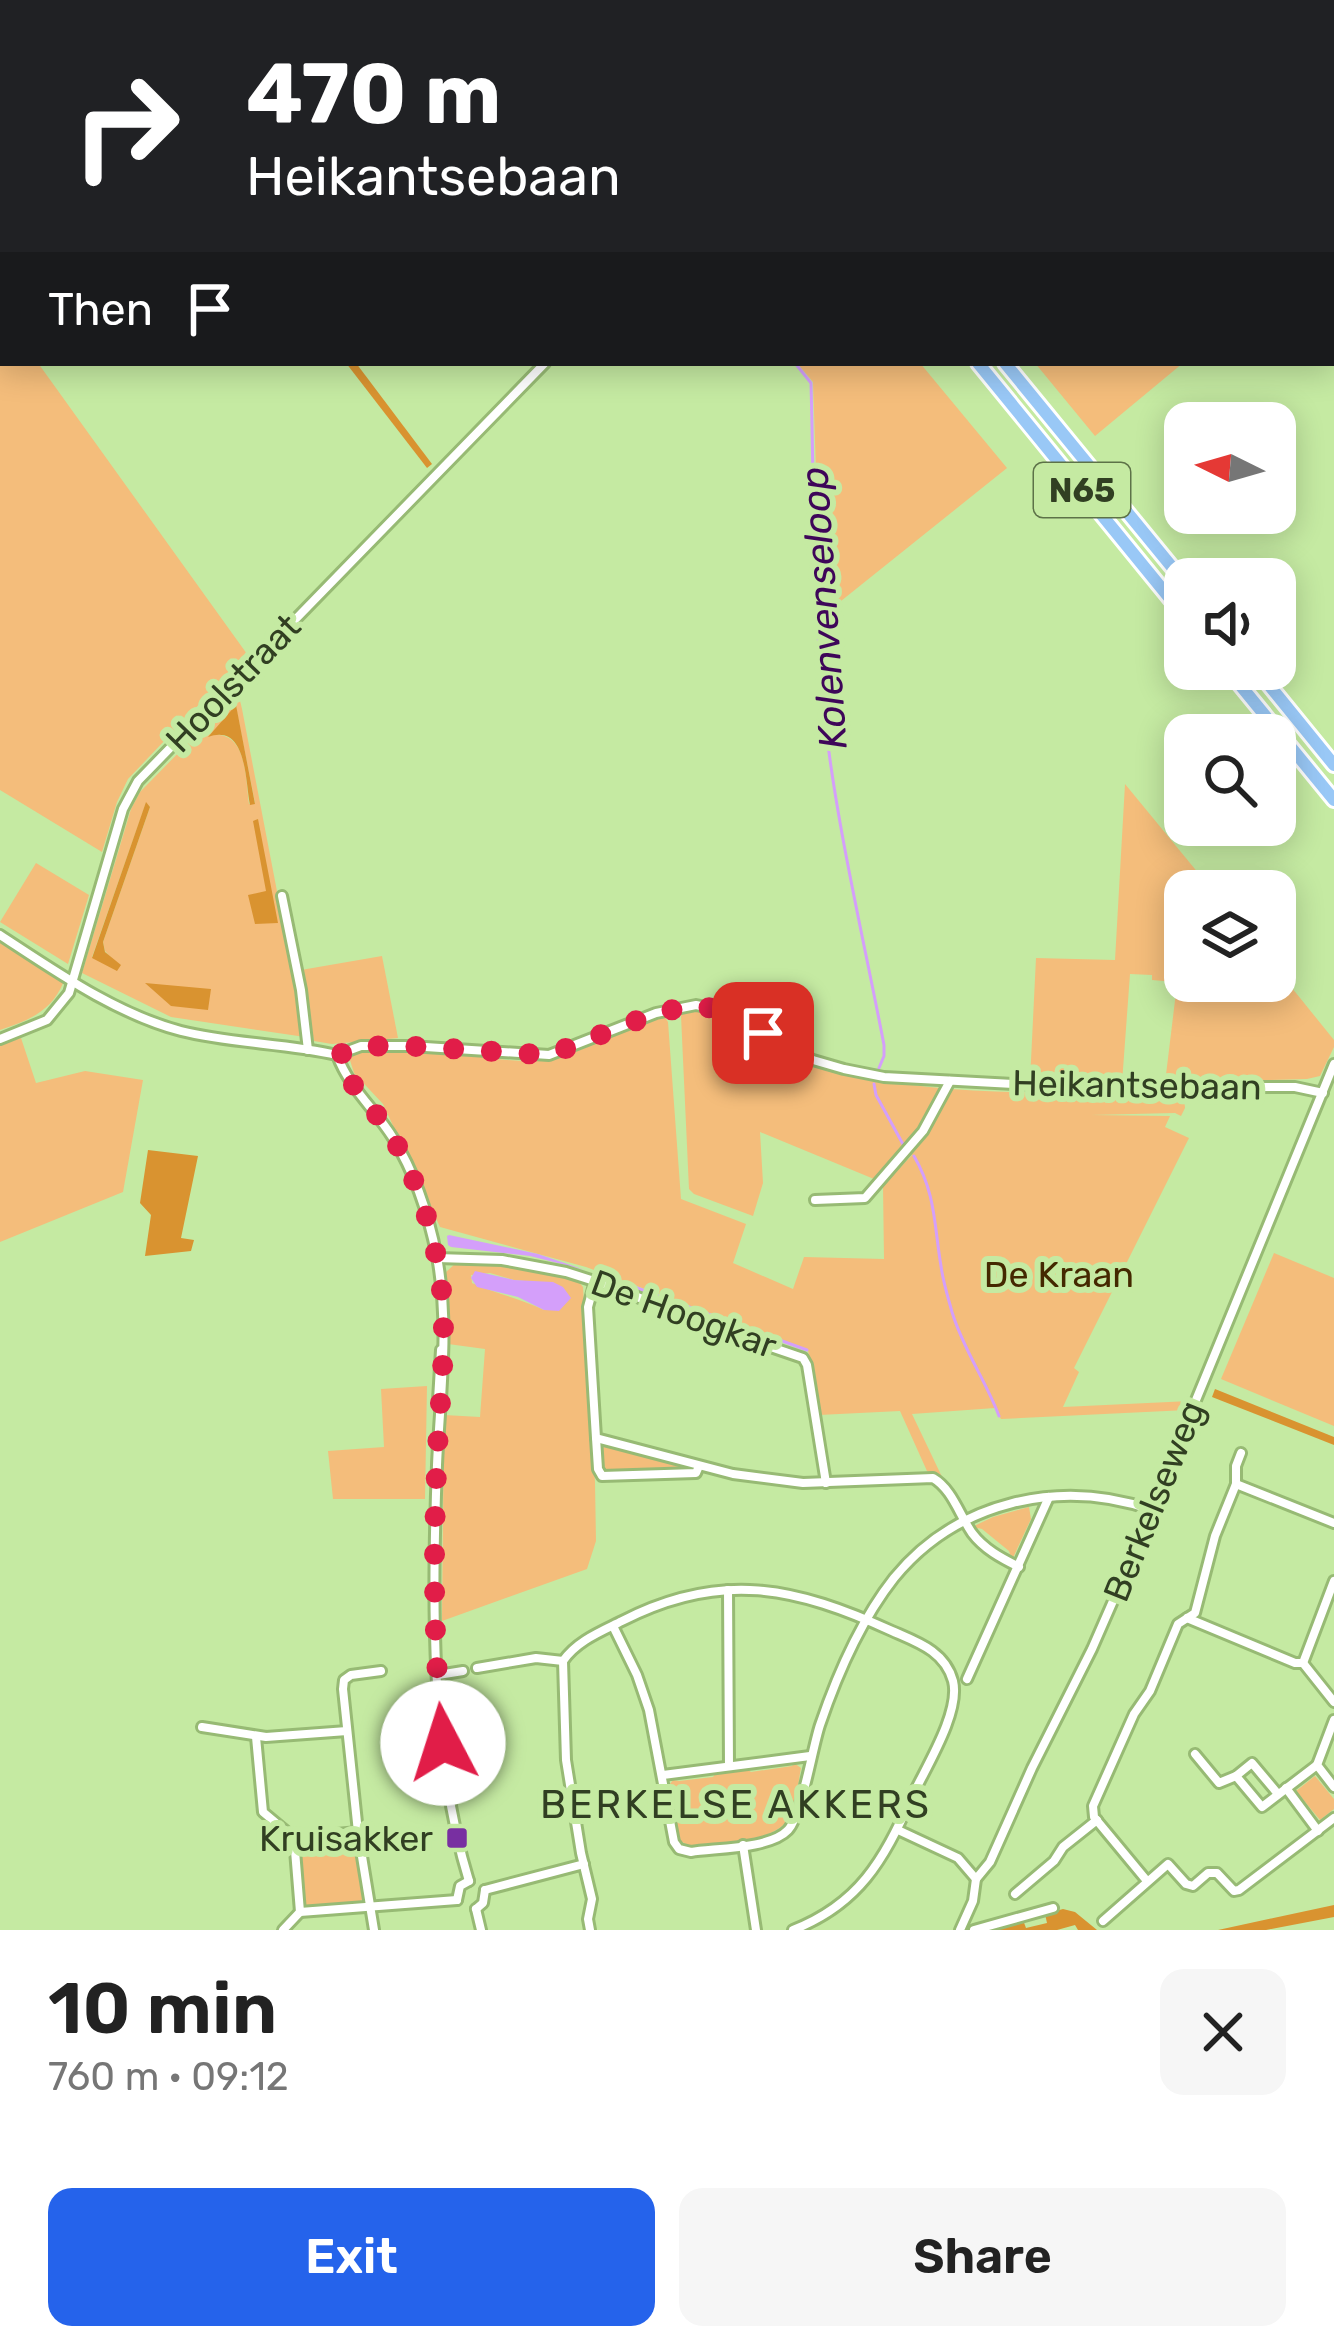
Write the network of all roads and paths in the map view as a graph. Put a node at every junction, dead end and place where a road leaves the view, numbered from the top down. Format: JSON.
{"nodes":[{"id":1,"x":541,"y":366,"type":"edge"},
{"id":2,"x":980,"y":366,"type":"edge"},
{"id":3,"x":1007,"y":366,"type":"edge"},
{"id":4,"x":1165,"y":558,"type":"edge"},
{"id":5,"x":1164,"y":591,"type":"edge"},
{"id":6,"x":1244,"y":690,"type":"edge"},
{"id":7,"x":1273,"y":690,"type":"edge"},
{"id":8,"x":1334,"y":765,"type":"edge"},
{"id":9,"x":1334,"y":800,"type":"edge"},
{"id":10,"x":282,"y":896,"type":"dead end"},
{"id":11,"x":0,"y":935,"type":"edge"},
{"id":12,"x":73,"y":980,"type":"junction"},
{"id":13,"x":0,"y":1039,"type":"edge"},
{"id":14,"x":308,"y":1050,"type":"junction"},
{"id":15,"x":338,"y":1055,"type":"junction"},
{"id":16,"x":1334,"y":1064,"type":"edge"},
{"id":17,"x":950,"y":1082,"type":"junction"},
{"id":18,"x":1323,"y":1093,"type":"junction"},
{"id":19,"x":815,"y":1200,"type":"dead end"},
{"id":20,"x":437,"y":1258,"type":"junction"},
{"id":21,"x":595,"y":1281,"type":"junction"},
{"id":22,"x":596,"y":1438,"type":"junction"},
{"id":23,"x":1241,"y":1453,"type":"dead end"},
{"id":24,"x":699,"y":1466,"type":"junction"},
{"id":25,"x":826,"y":1483,"type":"junction"},
{"id":26,"x":1236,"y":1484,"type":"junction"},
{"id":27,"x":1049,"y":1497,"type":"junction"},
{"id":28,"x":1152,"y":1510,"type":"junction"},
{"id":29,"x":965,"y":1521,"type":"junction"},
{"id":30,"x":1334,"y":1523,"type":"edge"},
{"id":31,"x":1018,"y":1567,"type":"junction"},
{"id":32,"x":1334,"y":1581,"type":"edge"},
{"id":33,"x":728,"y":1590,"type":"junction"},
{"id":34,"x":1187,"y":1618,"type":"junction"},
{"id":35,"x":868,"y":1620,"type":"junction"},
{"id":36,"x":613,"y":1626,"type":"junction"},
{"id":37,"x":563,"y":1661,"type":"junction"},
{"id":38,"x":1303,"y":1663,"type":"junction"},
{"id":39,"x":477,"y":1669,"type":"dead end"},
{"id":40,"x":382,"y":1671,"type":"dead end"},
{"id":41,"x":463,"y":1671,"type":"dead end"},
{"id":42,"x":438,"y":1675,"type":"junction"},
{"id":43,"x":967,"y":1679,"type":"dead end"},
{"id":44,"x":1334,"y":1702,"type":"edge"},
{"id":45,"x":1334,"y":1722,"type":"edge"},
{"id":46,"x":202,"y":1727,"type":"dead end"},
{"id":47,"x":347,"y":1730,"type":"junction"},
{"id":48,"x":256,"y":1737,"type":"junction"},
{"id":49,"x":1195,"y":1754,"type":"dead end"},
{"id":50,"x":810,"y":1756,"type":"junction"},
{"id":51,"x":1317,"y":1765,"type":"junction"},
{"id":52,"x":729,"y":1766,"type":"junction"},
{"id":53,"x":662,"y":1774,"type":"junction"},
{"id":54,"x":1236,"y":1776,"type":"junction"},
{"id":55,"x":1334,"y":1787,"type":"edge"},
{"id":56,"x":1282,"y":1791,"type":"junction"},
{"id":57,"x":1334,"y":1819,"type":"edge"},
{"id":58,"x":1097,"y":1820,"type":"junction"},
{"id":59,"x":897,"y":1829,"type":"junction"},
{"id":60,"x":1318,"y":1831,"type":"junction"},
{"id":61,"x":358,"y":1832,"type":"junction"},
{"id":62,"x":294,"y":1838,"type":"junction"},
{"id":63,"x":743,"y":1845,"type":"junction"},
{"id":64,"x":584,"y":1864,"type":"junction"},
{"id":65,"x":976,"y":1879,"type":"junction"},
{"id":66,"x":469,"y":1881,"type":"junction"},
{"id":67,"x":1147,"y":1881,"type":"junction"},
{"id":68,"x":485,"y":1890,"type":"junction"},
{"id":69,"x":1016,"y":1894,"type":"dead end"},
{"id":70,"x":458,"y":1900,"type":"junction"},
{"id":71,"x":370,"y":1907,"type":"junction"},
{"id":72,"x":1053,"y":1908,"type":"dead end"},
{"id":73,"x":476,"y":1909,"type":"junction"},
{"id":74,"x":300,"y":1912,"type":"junction"},
{"id":75,"x":1103,"y":1921,"type":"dead end"},
{"id":76,"x":284,"y":1930,"type":"edge"},
{"id":77,"x":374,"y":1930,"type":"edge"},
{"id":78,"x":482,"y":1930,"type":"edge"},
{"id":79,"x":590,"y":1930,"type":"edge"},
{"id":80,"x":756,"y":1930,"type":"edge"},
{"id":81,"x":793,"y":1930,"type":"edge"},
{"id":82,"x":960,"y":1930,"type":"edge"},
{"id":83,"x":974,"y":1930,"type":"edge"}],
"edges":[{"from":1,"to":12,"type":"street","name":"Hoolstraat"},
{"from":2,"to":5,"type":"main road","number":"N65"},
{"from":3,"to":4,"type":"main road","number":"N65"},
{"from":6,"to":9,"type":"main road"},
{"from":7,"to":8,"type":"main road"},
{"from":10,"to":14,"type":"street"},
{"from":11,"to":12,"type":"street","name":"Heikantsebaan"},
{"from":12,"to":13,"type":"street","name":"Hoolstraat"},
{"from":12,"to":14,"type":"street","name":"Heikantsebaan"},
{"from":14,"to":15,"type":"street","name":"Heikantsebaan"},
{"from":15,"to":17,"type":"street","name":"Heikantsebaan"},
{"from":15,"to":20,"type":"street"},
{"from":16,"to":18,"type":"street","name":"Berkelseweg"},
{"from":17,"to":18,"type":"street","name":"Heikantsebaan"},
{"from":17,"to":19,"type":"street"},
{"from":18,"to":28,"type":"street","name":"Berkelseweg"},
{"from":20,"to":21,"type":"street","name":"De Hoogkar"},
{"from":20,"to":42,"type":"street"},
{"from":21,"to":22,"type":"street"},
{"from":21,"to":25,"type":"street","name":"De Hoogkar"},
{"from":22,"to":24,"type":"street"},
{"from":22,"to":24,"type":"street"},
{"from":23,"to":26,"type":"street"},
{"from":24,"to":25,"type":"street"},
{"from":25,"to":29,"type":"street"},
{"from":26,"to":30,"type":"street"},
{"from":26,"to":34,"type":"street"},
{"from":27,"to":28,"type":"street"},
{"from":27,"to":29,"type":"street"},
{"from":27,"to":31,"type":"street"},
{"from":28,"to":65,"type":"street","name":"Berkelseweg"},
{"from":29,"to":31,"type":"street"},
{"from":29,"to":35,"type":"street"},
{"from":31,"to":43,"type":"street"},
{"from":32,"to":38,"type":"street"},
{"from":33,"to":35,"type":"street"},
{"from":33,"to":36,"type":"street"},
{"from":33,"to":52,"type":"street"},
{"from":34,"to":38,"type":"street"},
{"from":34,"to":58,"type":"street"},
{"from":35,"to":50,"type":"street"},
{"from":35,"to":59,"type":"street"},
{"from":36,"to":37,"type":"street"},
{"from":36,"to":53,"type":"street"},
{"from":37,"to":39,"type":"street"},
{"from":37,"to":64,"type":"street"},
{"from":38,"to":44,"type":"street"},
{"from":40,"to":47,"type":"street"},
{"from":41,"to":42,"type":"street"},
{"from":42,"to":66,"type":"street"},
{"from":45,"to":51,"type":"street"},
{"from":46,"to":48,"type":"street"},
{"from":47,"to":48,"type":"street"},
{"from":47,"to":61,"type":"street"},
{"from":48,"to":62,"type":"street"},
{"from":49,"to":54,"type":"street"},
{"from":50,"to":52,"type":"street"},
{"from":50,"to":63,"type":"street"},
{"from":51,"to":55,"type":"street"},
{"from":51,"to":56,"type":"street"},
{"from":52,"to":53,"type":"street"},
{"from":53,"to":63,"type":"street"},
{"from":54,"to":56,"type":"street"},
{"from":54,"to":56,"type":"street"},
{"from":56,"to":60,"type":"street"},
{"from":57,"to":60,"type":"street"},
{"from":58,"to":67,"type":"street"},
{"from":58,"to":69,"type":"street"},
{"from":59,"to":65,"type":"street"},
{"from":59,"to":81,"type":"street"},
{"from":60,"to":67,"type":"street"},
{"from":61,"to":62,"type":"street"},
{"from":61,"to":71,"type":"street"},
{"from":62,"to":74,"type":"street"},
{"from":63,"to":80,"type":"street"},
{"from":64,"to":68,"type":"street"},
{"from":64,"to":79,"type":"street"},
{"from":65,"to":82,"type":"street","name":"Berkelseweg"},
{"from":66,"to":68,"type":"street"},
{"from":66,"to":70,"type":"street"},
{"from":67,"to":75,"type":"street"},
{"from":68,"to":73,"type":"street"},
{"from":70,"to":71,"type":"street"},
{"from":70,"to":73,"type":"street"},
{"from":71,"to":74,"type":"street"},
{"from":71,"to":77,"type":"street"},
{"from":72,"to":83,"type":"street"},
{"from":73,"to":78,"type":"street"},
{"from":74,"to":76,"type":"street"}]}
